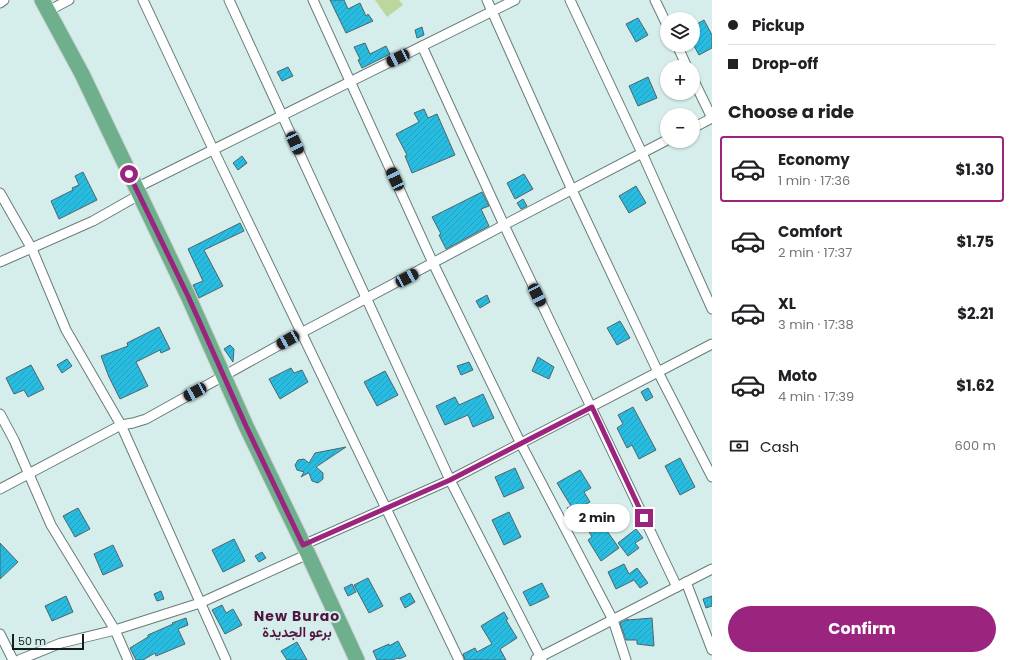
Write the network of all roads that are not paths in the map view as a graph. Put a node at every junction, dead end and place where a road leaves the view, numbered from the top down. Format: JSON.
{"nodes":[{"id":1,"x":4,"y":0,"type":"edge"},
{"id":2,"x":69,"y":0,"type":"edge"},
{"id":3,"x":144,"y":0,"type":"edge"},
{"id":4,"x":229,"y":0,"type":"edge"},
{"id":5,"x":313,"y":0,"type":"edge"},
{"id":6,"x":487,"y":0,"type":"edge"},
{"id":7,"x":515,"y":0,"type":"edge"},
{"id":8,"x":570,"y":0,"type":"edge"},
{"id":9,"x":655,"y":0,"type":"edge"},
{"id":10,"x":0,"y":3,"type":"edge"},
{"id":11,"x":45,"y":5,"type":"edge"},
{"id":12,"x":492,"y":11,"type":"junction"},
{"id":13,"x":661,"y":12,"type":"edge"},
{"id":14,"x":422,"y":46,"type":"junction"},
{"id":15,"x":350,"y":81,"type":"junction"},
{"id":16,"x":700,"y":93,"type":"edge"},
{"id":17,"x":282,"y":115,"type":"junction"},
{"id":18,"x":712,"y":118,"type":"edge"},
{"id":19,"x":700,"y":124,"type":"edge"},
{"id":20,"x":660,"y":144,"type":"edge"},
{"id":21,"x":213,"y":149,"type":"junction"},
{"id":22,"x":642,"y":153,"type":"junction"},
{"id":23,"x":572,"y":190,"type":"junction"},
{"id":24,"x":138,"y":191,"type":"junction"},
{"id":25,"x":0,"y":193,"type":"edge"},
{"id":26,"x":504,"y":225,"type":"junction"},
{"id":27,"x":32,"y":248,"type":"junction"},
{"id":28,"x":0,"y":262,"type":"edge"},
{"id":29,"x":433,"y":263,"type":"junction"},
{"id":30,"x":367,"y":299,"type":"junction"},
{"id":31,"x":712,"y":309,"type":"edge"},
{"id":32,"x":301,"y":333,"type":"junction"},
{"id":33,"x":712,"y":344,"type":"edge"},
{"id":34,"x":658,"y":372,"type":"junction"},
{"id":35,"x":224,"y":377,"type":"junction"},
{"id":36,"x":592,"y":407,"type":"junction"},
{"id":37,"x":0,"y":414,"type":"edge"},
{"id":38,"x":121,"y":425,"type":"junction"},
{"id":39,"x":521,"y":444,"type":"junction"},
{"id":40,"x":29,"y":474,"type":"junction"},
{"id":41,"x":712,"y":477,"type":"edge"},
{"id":42,"x":450,"y":480,"type":"junction"},
{"id":43,"x":0,"y":489,"type":"edge"},
{"id":44,"x":385,"y":509,"type":"junction"},
{"id":45,"x":306,"y":550,"type":"junction"},
{"id":46,"x":712,"y":569,"type":"edge"},
{"id":47,"x":686,"y":582,"type":"junction"},
{"id":48,"x":676,"y":587,"type":"junction"},
{"id":49,"x":200,"y":603,"type":"junction"},
{"id":50,"x":613,"y":620,"type":"junction"},
{"id":51,"x":115,"y":630,"type":"junction"},
{"id":52,"x":0,"y":634,"type":"edge"},
{"id":53,"x":712,"y":650,"type":"edge"},
{"id":54,"x":539,"y":659,"type":"edge"},
{"id":55,"x":13,"y":660,"type":"edge"},
{"id":56,"x":19,"y":660,"type":"edge"},
{"id":57,"x":128,"y":660,"type":"edge"},
{"id":58,"x":226,"y":660,"type":"edge"},
{"id":59,"x":357,"y":660,"type":"edge"},
{"id":60,"x":459,"y":660,"type":"edge"},
{"id":61,"x":626,"y":660,"type":"edge"}],
"edges":[{"from":1,"to":10,"type":"street"},
{"from":2,"to":11,"type":"street"},
{"from":3,"to":21,"type":"street"},
{"from":4,"to":17,"type":"street"},
{"from":5,"to":15,"type":"street"},
{"from":6,"to":12,"type":"street"},
{"from":7,"to":12,"type":"street"},
{"from":8,"to":22,"type":"street"},
{"from":9,"to":13,"type":"street"},
{"from":11,"to":24,"type":"highway"},
{"from":12,"to":14,"type":"street"},
{"from":12,"to":23,"type":"street"},
{"from":14,"to":15,"type":"street"},
{"from":14,"to":26,"type":"street"},
{"from":15,"to":17,"type":"street"},
{"from":15,"to":29,"type":"street"},
{"from":16,"to":18,"type":"street"},
{"from":17,"to":21,"type":"street"},
{"from":17,"to":30,"type":"street"},
{"from":18,"to":19,"type":"street"},
{"from":20,"to":22,"type":"street"},
{"from":21,"to":24,"type":"street"},
{"from":21,"to":32,"type":"street"},
{"from":22,"to":23,"type":"street"},
{"from":22,"to":31,"type":"street"},
{"from":23,"to":26,"type":"street"},
{"from":23,"to":34,"type":"street"},
{"from":24,"to":27,"type":"street"},
{"from":24,"to":35,"type":"highway"},
{"from":25,"to":27,"type":"street"},
{"from":26,"to":29,"type":"street"},
{"from":26,"to":36,"type":"street"},
{"from":27,"to":28,"type":"street"},
{"from":27,"to":38,"type":"street"},
{"from":29,"to":30,"type":"street"},
{"from":29,"to":39,"type":"street"},
{"from":30,"to":32,"type":"street"},
{"from":30,"to":42,"type":"street"},
{"from":32,"to":35,"type":"street"},
{"from":32,"to":44,"type":"street"},
{"from":33,"to":34,"type":"street"},
{"from":34,"to":36,"type":"street"},
{"from":34,"to":41,"type":"street"},
{"from":35,"to":38,"type":"street"},
{"from":35,"to":45,"type":"highway"},
{"from":36,"to":39,"type":"street"},
{"from":36,"to":48,"type":"street"},
{"from":37,"to":40,"type":"street"},
{"from":38,"to":40,"type":"street"},
{"from":38,"to":49,"type":"street"},
{"from":39,"to":42,"type":"street"},
{"from":39,"to":50,"type":"street"},
{"from":40,"to":43,"type":"street"},
{"from":40,"to":51,"type":"street"},
{"from":42,"to":44,"type":"street"},
{"from":42,"to":54,"type":"street"},
{"from":44,"to":45,"type":"street"},
{"from":44,"to":60,"type":"street"},
{"from":45,"to":49,"type":"street"},
{"from":45,"to":59,"type":"highway"},
{"from":46,"to":47,"type":"street"},
{"from":47,"to":48,"type":"street"},
{"from":47,"to":53,"type":"street"},
{"from":48,"to":50,"type":"street"},
{"from":49,"to":51,"type":"street"},
{"from":49,"to":58,"type":"street"},
{"from":50,"to":54,"type":"street"},
{"from":50,"to":61,"type":"street"},
{"from":51,"to":56,"type":"street"},
{"from":51,"to":57,"type":"street"},
{"from":52,"to":55,"type":"street"}]}
